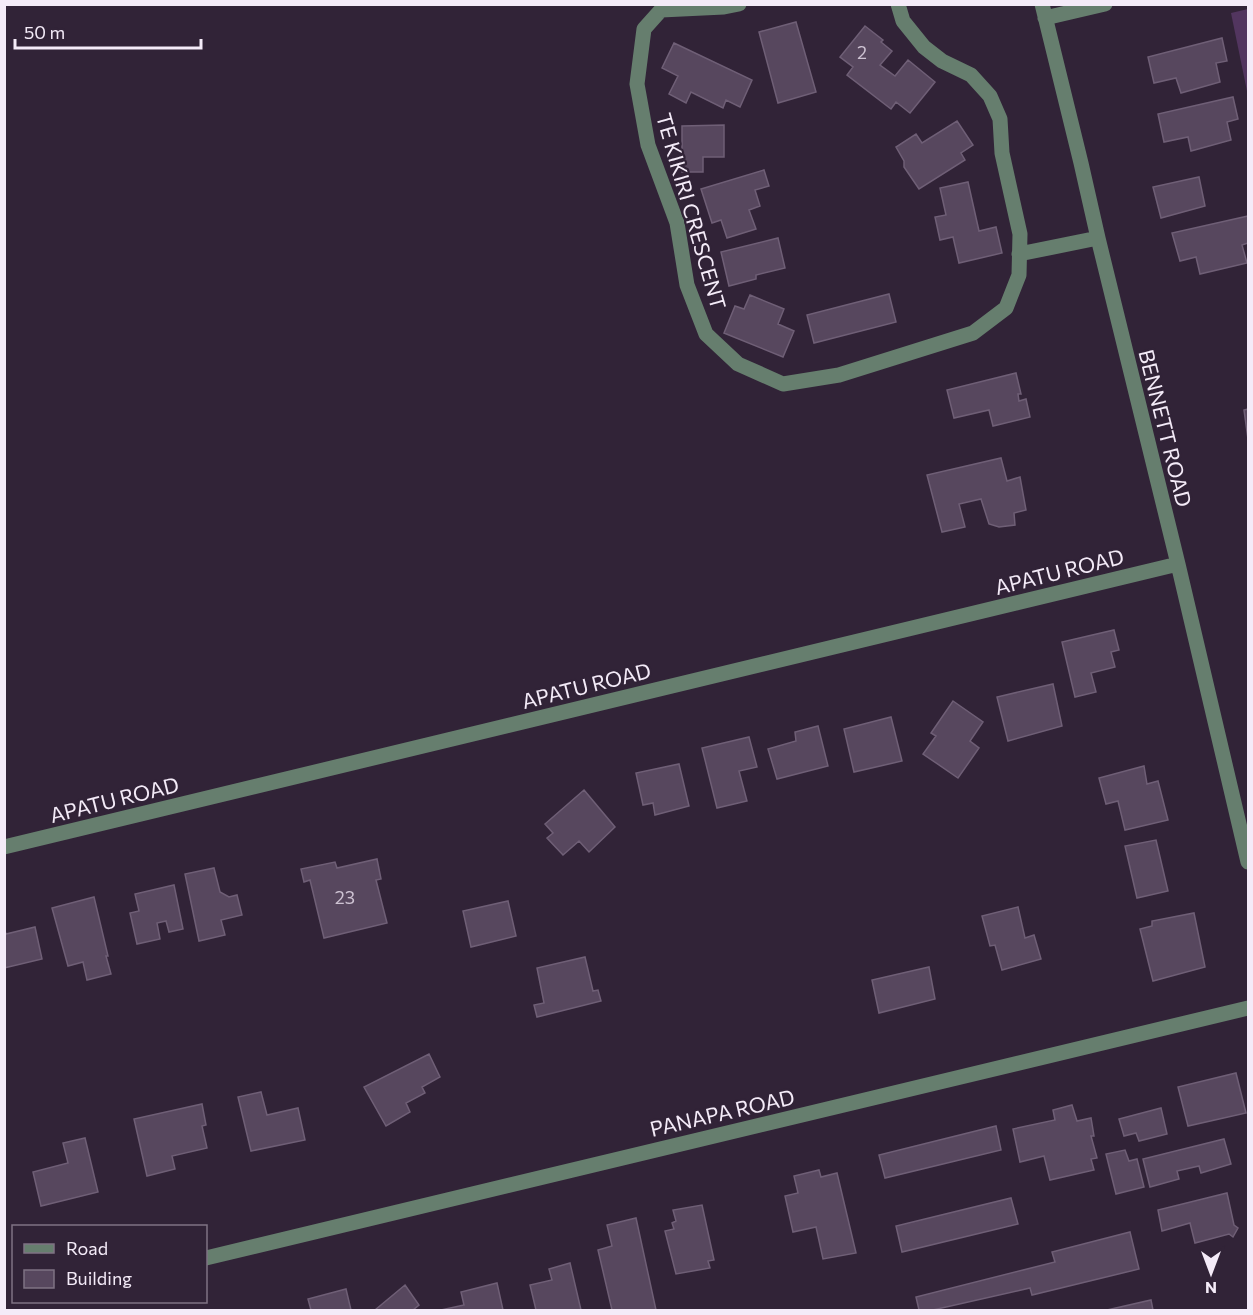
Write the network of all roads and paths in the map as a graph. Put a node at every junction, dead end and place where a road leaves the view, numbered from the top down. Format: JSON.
{"nodes":[{"id":1,"x":739,"y":4,"type":"edge"},
{"id":2,"x":898,"y":4,"type":"edge"},
{"id":3,"x":1105,"y":4,"type":"edge"},
{"id":4,"x":1044,"y":11,"type":"edge"},
{"id":5,"x":1098,"y":238,"type":"junction"},
{"id":6,"x":1019,"y":254,"type":"junction"},
{"id":7,"x":1178,"y":564,"type":"junction"},
{"id":8,"x":4,"y":847,"type":"edge"},
{"id":9,"x":1248,"y":862,"type":"edge"},
{"id":10,"x":1248,"y":1008,"type":"edge"},
{"id":11,"x":207,"y":1258,"type":"edge"}],
"edges":[{"from":1,"to":6,"type":"street","name":"TE KIKIRI CRESCENT"},
{"from":2,"to":6,"type":"street","name":"TE KIKIRI CRESCENT"},
{"from":3,"to":4,"type":"street"},
{"from":4,"to":5,"type":"street","name":"BENNETT ROAD"},
{"from":5,"to":6,"type":"street"},
{"from":5,"to":7,"type":"street","name":"BENNETT ROAD"},
{"from":7,"to":8,"type":"street","name":"APATU ROAD"},
{"from":7,"to":9,"type":"street","name":"BENNETT ROAD"},
{"from":10,"to":11,"type":"street","name":"PANAPA ROAD"}]}
